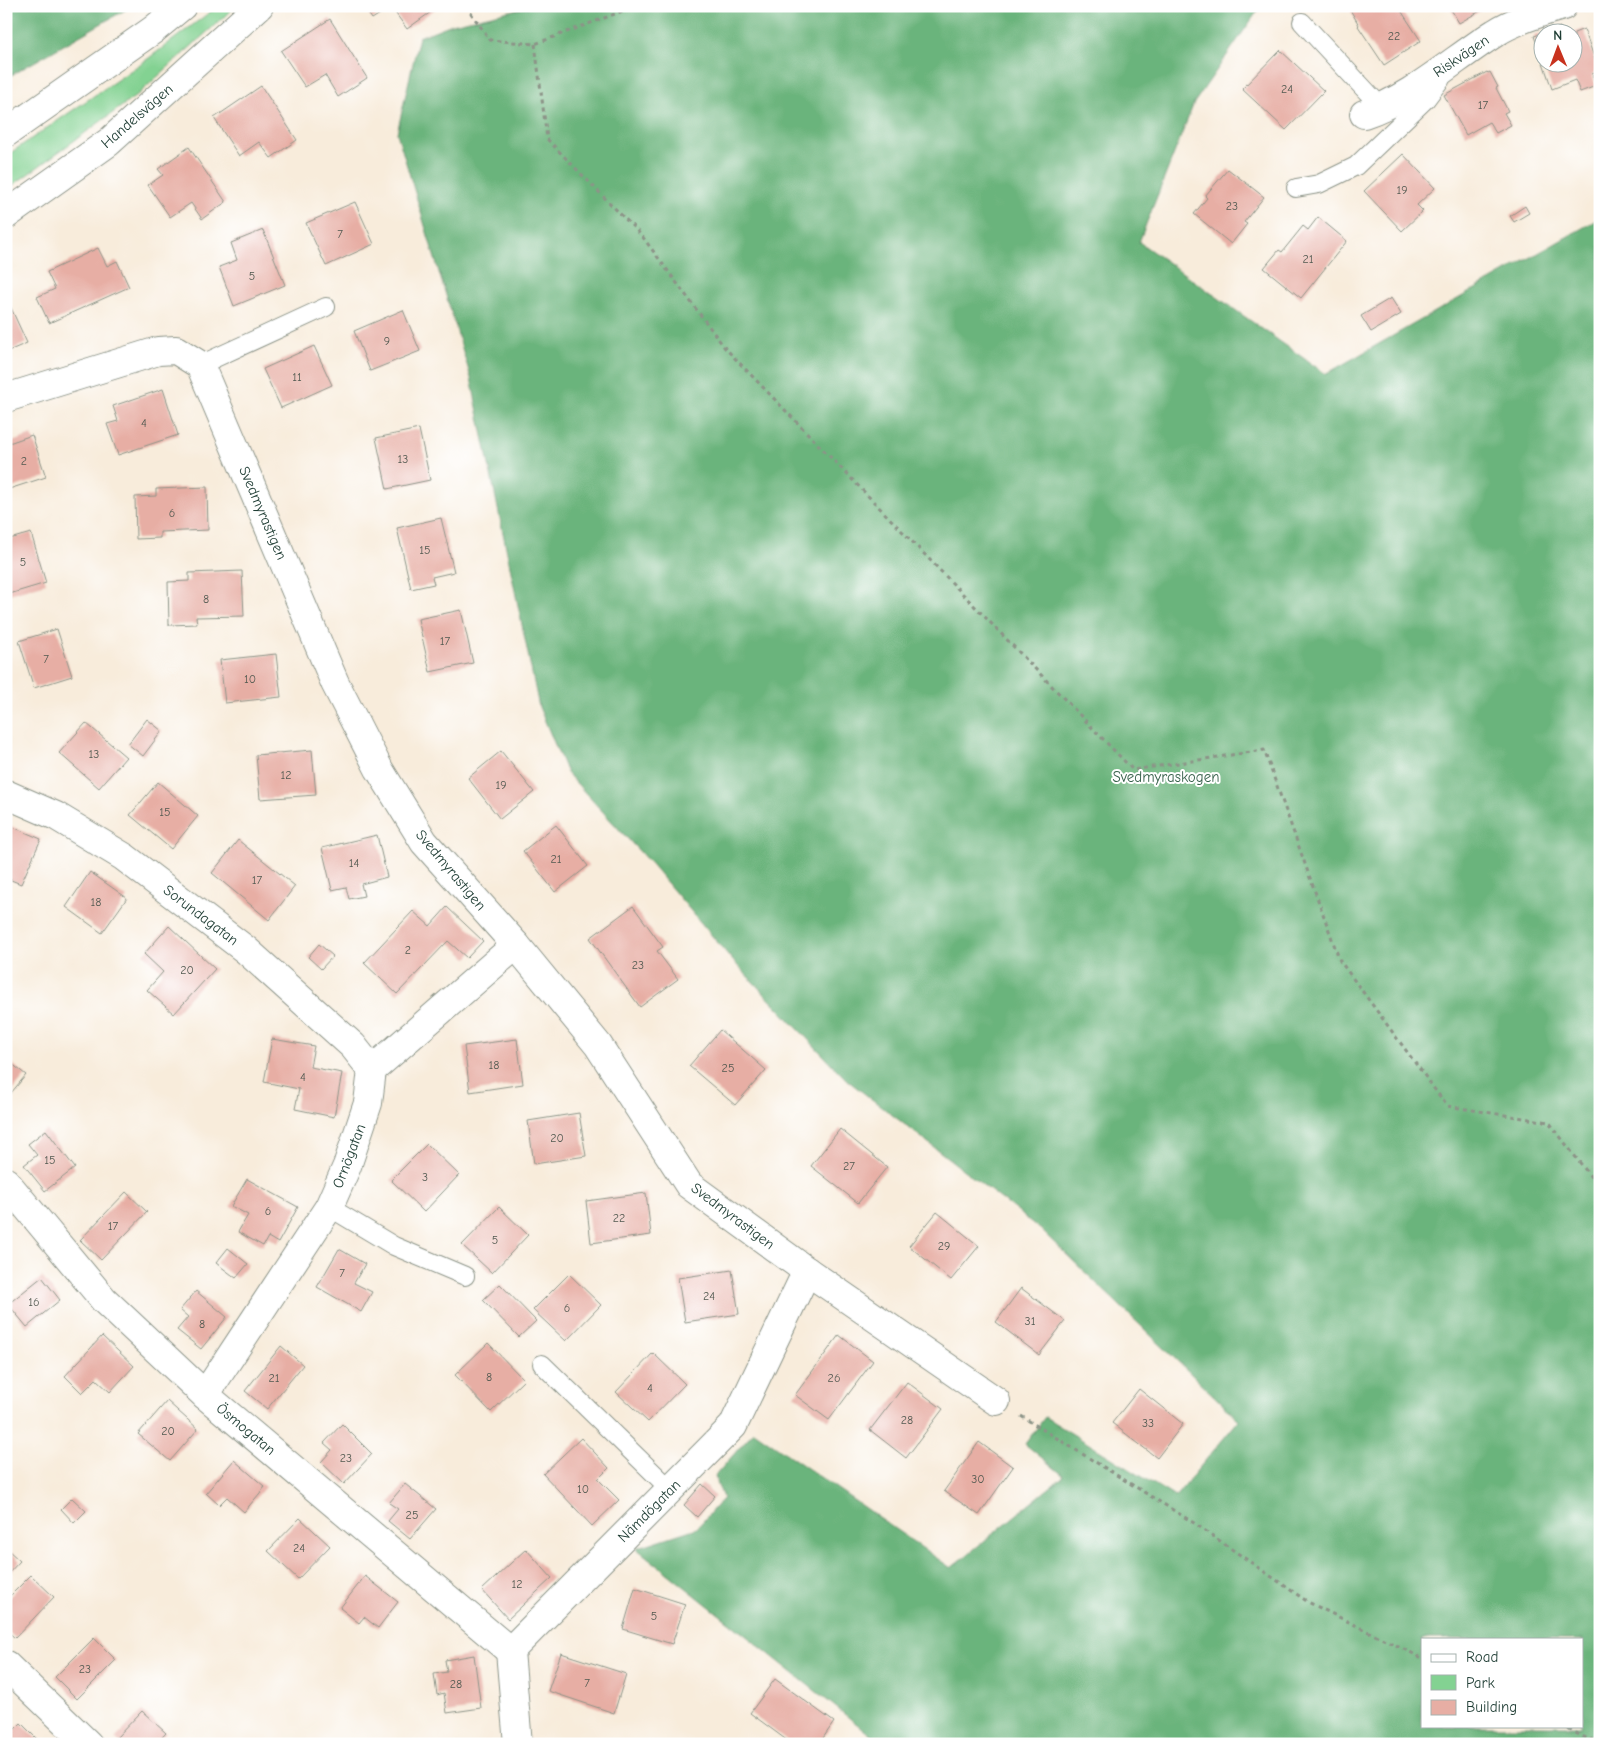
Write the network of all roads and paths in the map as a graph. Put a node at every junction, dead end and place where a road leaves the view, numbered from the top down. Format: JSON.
{"nodes":[{"id":1,"x":182,"y":6,"type":"edge"},
{"id":2,"x":259,"y":6,"type":"edge"},
{"id":3,"x":466,"y":6,"type":"edge"},
{"id":4,"x":636,"y":6,"type":"edge"},
{"id":5,"x":1563,"y":6,"type":"edge"},
{"id":6,"x":1302,"y":22,"type":"dead end"},
{"id":7,"x":535,"y":44,"type":"junction"},
{"id":8,"x":1452,"y":63,"type":"junction"},
{"id":9,"x":1373,"y":111,"type":"joint"},
{"id":10,"x":6,"y":133,"type":"edge"},
{"id":11,"x":1296,"y":188,"type":"dead end"},
{"id":12,"x":6,"y":215,"type":"edge"},
{"id":13,"x":326,"y":307,"type":"dead end"},
{"id":14,"x":200,"y":365,"type":"junction"},
{"id":15,"x":6,"y":398,"type":"edge"},
{"id":16,"x":6,"y":794,"type":"edge"},
{"id":17,"x":516,"y":945,"type":"junction"},
{"id":18,"x":372,"y":1070,"type":"junction"},
{"id":19,"x":6,"y":1182,"type":"edge"},
{"id":20,"x":1600,"y":1189,"type":"edge"},
{"id":21,"x":329,"y":1207,"type":"junction"},
{"id":22,"x":807,"y":1271,"type":"junction"},
{"id":23,"x":465,"y":1276,"type":"dead end"},
{"id":24,"x":542,"y":1364,"type":"dead end"},
{"id":25,"x":205,"y":1395,"type":"junction"},
{"id":26,"x":996,"y":1401,"type":"joint"},
{"id":27,"x":670,"y":1490,"type":"junction"},
{"id":28,"x":510,"y":1651,"type":"junction"},
{"id":29,"x":1421,"y":1658,"type":"edge"},
{"id":30,"x":6,"y":1665,"type":"edge"},
{"id":31,"x":1565,"y":1728,"type":"edge"},
{"id":32,"x":88,"y":1744,"type":"edge"},
{"id":33,"x":518,"y":1744,"type":"edge"},
{"id":34,"x":1599,"y":1744,"type":"edge"}],
"edges":[{"from":1,"to":10,"type":"street"},
{"from":2,"to":12,"type":"street","name":"Handelsvägen"},
{"from":3,"to":7,"type":"path"},
{"from":4,"to":7,"type":"path"},
{"from":5,"to":8,"type":"street","name":"Riskvägen"},
{"from":6,"to":9,"type":"lane"},
{"from":7,"to":20,"type":"path"},
{"from":8,"to":9,"type":"street","name":"Riskvägen"},
{"from":8,"to":11,"type":"lane"},
{"from":13,"to":14,"type":"lane"},
{"from":14,"to":15,"type":"street"},
{"from":14,"to":17,"type":"street","name":"Svedmyrastigen"},
{"from":16,"to":18,"type":"street","name":"Sorundagatan"},
{"from":17,"to":18,"type":"street"},
{"from":17,"to":22,"type":"street","name":"Svedmyrastigen"},
{"from":18,"to":21,"type":"street","name":"Ornögatan"},
{"from":19,"to":25,"type":"street","name":"Ösmogatan"},
{"from":21,"to":23,"type":"lane"},
{"from":21,"to":25,"type":"street","name":"Ornögatan"},
{"from":22,"to":26,"type":"street","name":"Svedmyrastigen"},
{"from":22,"to":27,"type":"street","name":"Nämdögatan"},
{"from":24,"to":27,"type":"lane"},
{"from":25,"to":28,"type":"street","name":"Ösmogatan"},
{"from":26,"to":29,"type":"path"},
{"from":27,"to":28,"type":"street","name":"Nämdögatan"},
{"from":28,"to":33,"type":"street"},
{"from":30,"to":32,"type":"street"},
{"from":31,"to":34,"type":"path"}]}
